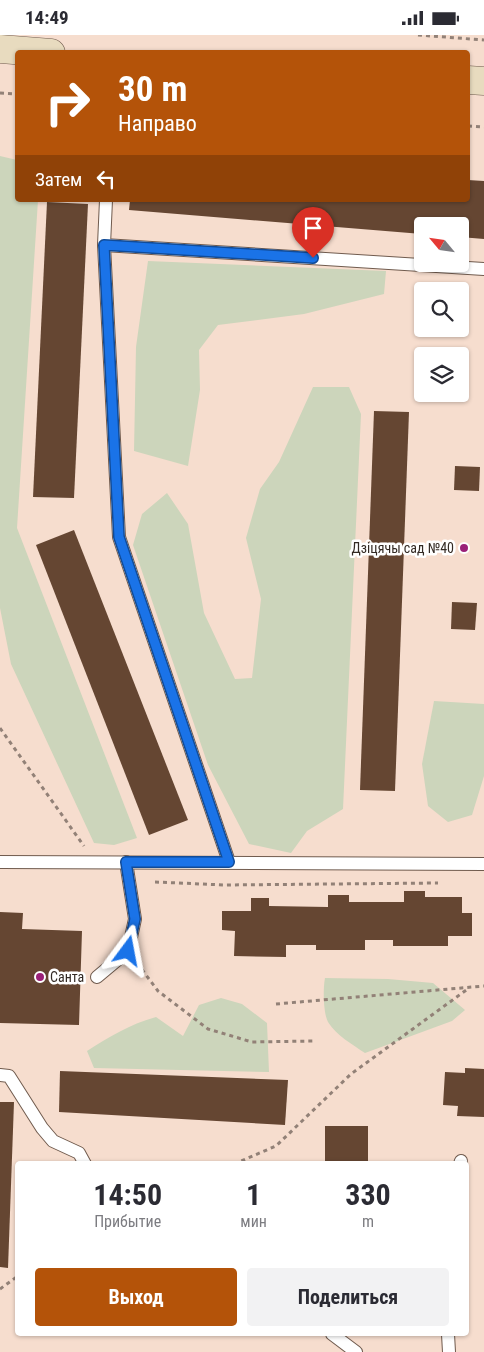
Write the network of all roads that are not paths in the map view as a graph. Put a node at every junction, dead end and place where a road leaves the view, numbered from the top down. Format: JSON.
{"nodes":[{"id":1,"x":0,"y":49,"type":"edge"},
{"id":2,"x":15,"y":50,"type":"edge"},
{"id":3,"x":470,"y":79,"type":"edge"},
{"id":4,"x":484,"y":81,"type":"edge"},
{"id":5,"x":106,"y":202,"type":"edge"},
{"id":6,"x":104,"y":245,"type":"junction"},
{"id":7,"x":484,"y":269,"type":"edge"},
{"id":8,"x":0,"y":862,"type":"edge"},
{"id":9,"x":126,"y":862,"type":"junction"},
{"id":10,"x":229,"y":862,"type":"junction"},
{"id":11,"x":484,"y":864,"type":"edge"},
{"id":12,"x":97,"y":977,"type":"dead end"},
{"id":13,"x":0,"y":1075,"type":"edge"},
{"id":14,"x":83,"y":1161,"type":"edge"},
{"id":15,"x":335,"y":1336,"type":"edge"},
{"id":16,"x":448,"y":1336,"type":"edge"},
{"id":17,"x":356,"y":1352,"type":"edge"},
{"id":18,"x":449,"y":1352,"type":"edge"}],
"edges":[{"from":1,"to":2,"type":"main road"},
{"from":3,"to":4,"type":"main road"},
{"from":5,"to":6,"type":"lane"},
{"from":6,"to":7,"type":"lane"},
{"from":6,"to":10,"type":"lane"},
{"from":8,"to":9,"type":"lane"},
{"from":9,"to":10,"type":"lane"},
{"from":9,"to":12,"type":"lane"},
{"from":10,"to":11,"type":"lane"},
{"from":13,"to":14,"type":"lane"},
{"from":15,"to":17,"type":"lane"},
{"from":16,"to":18,"type":"lane"}]}
